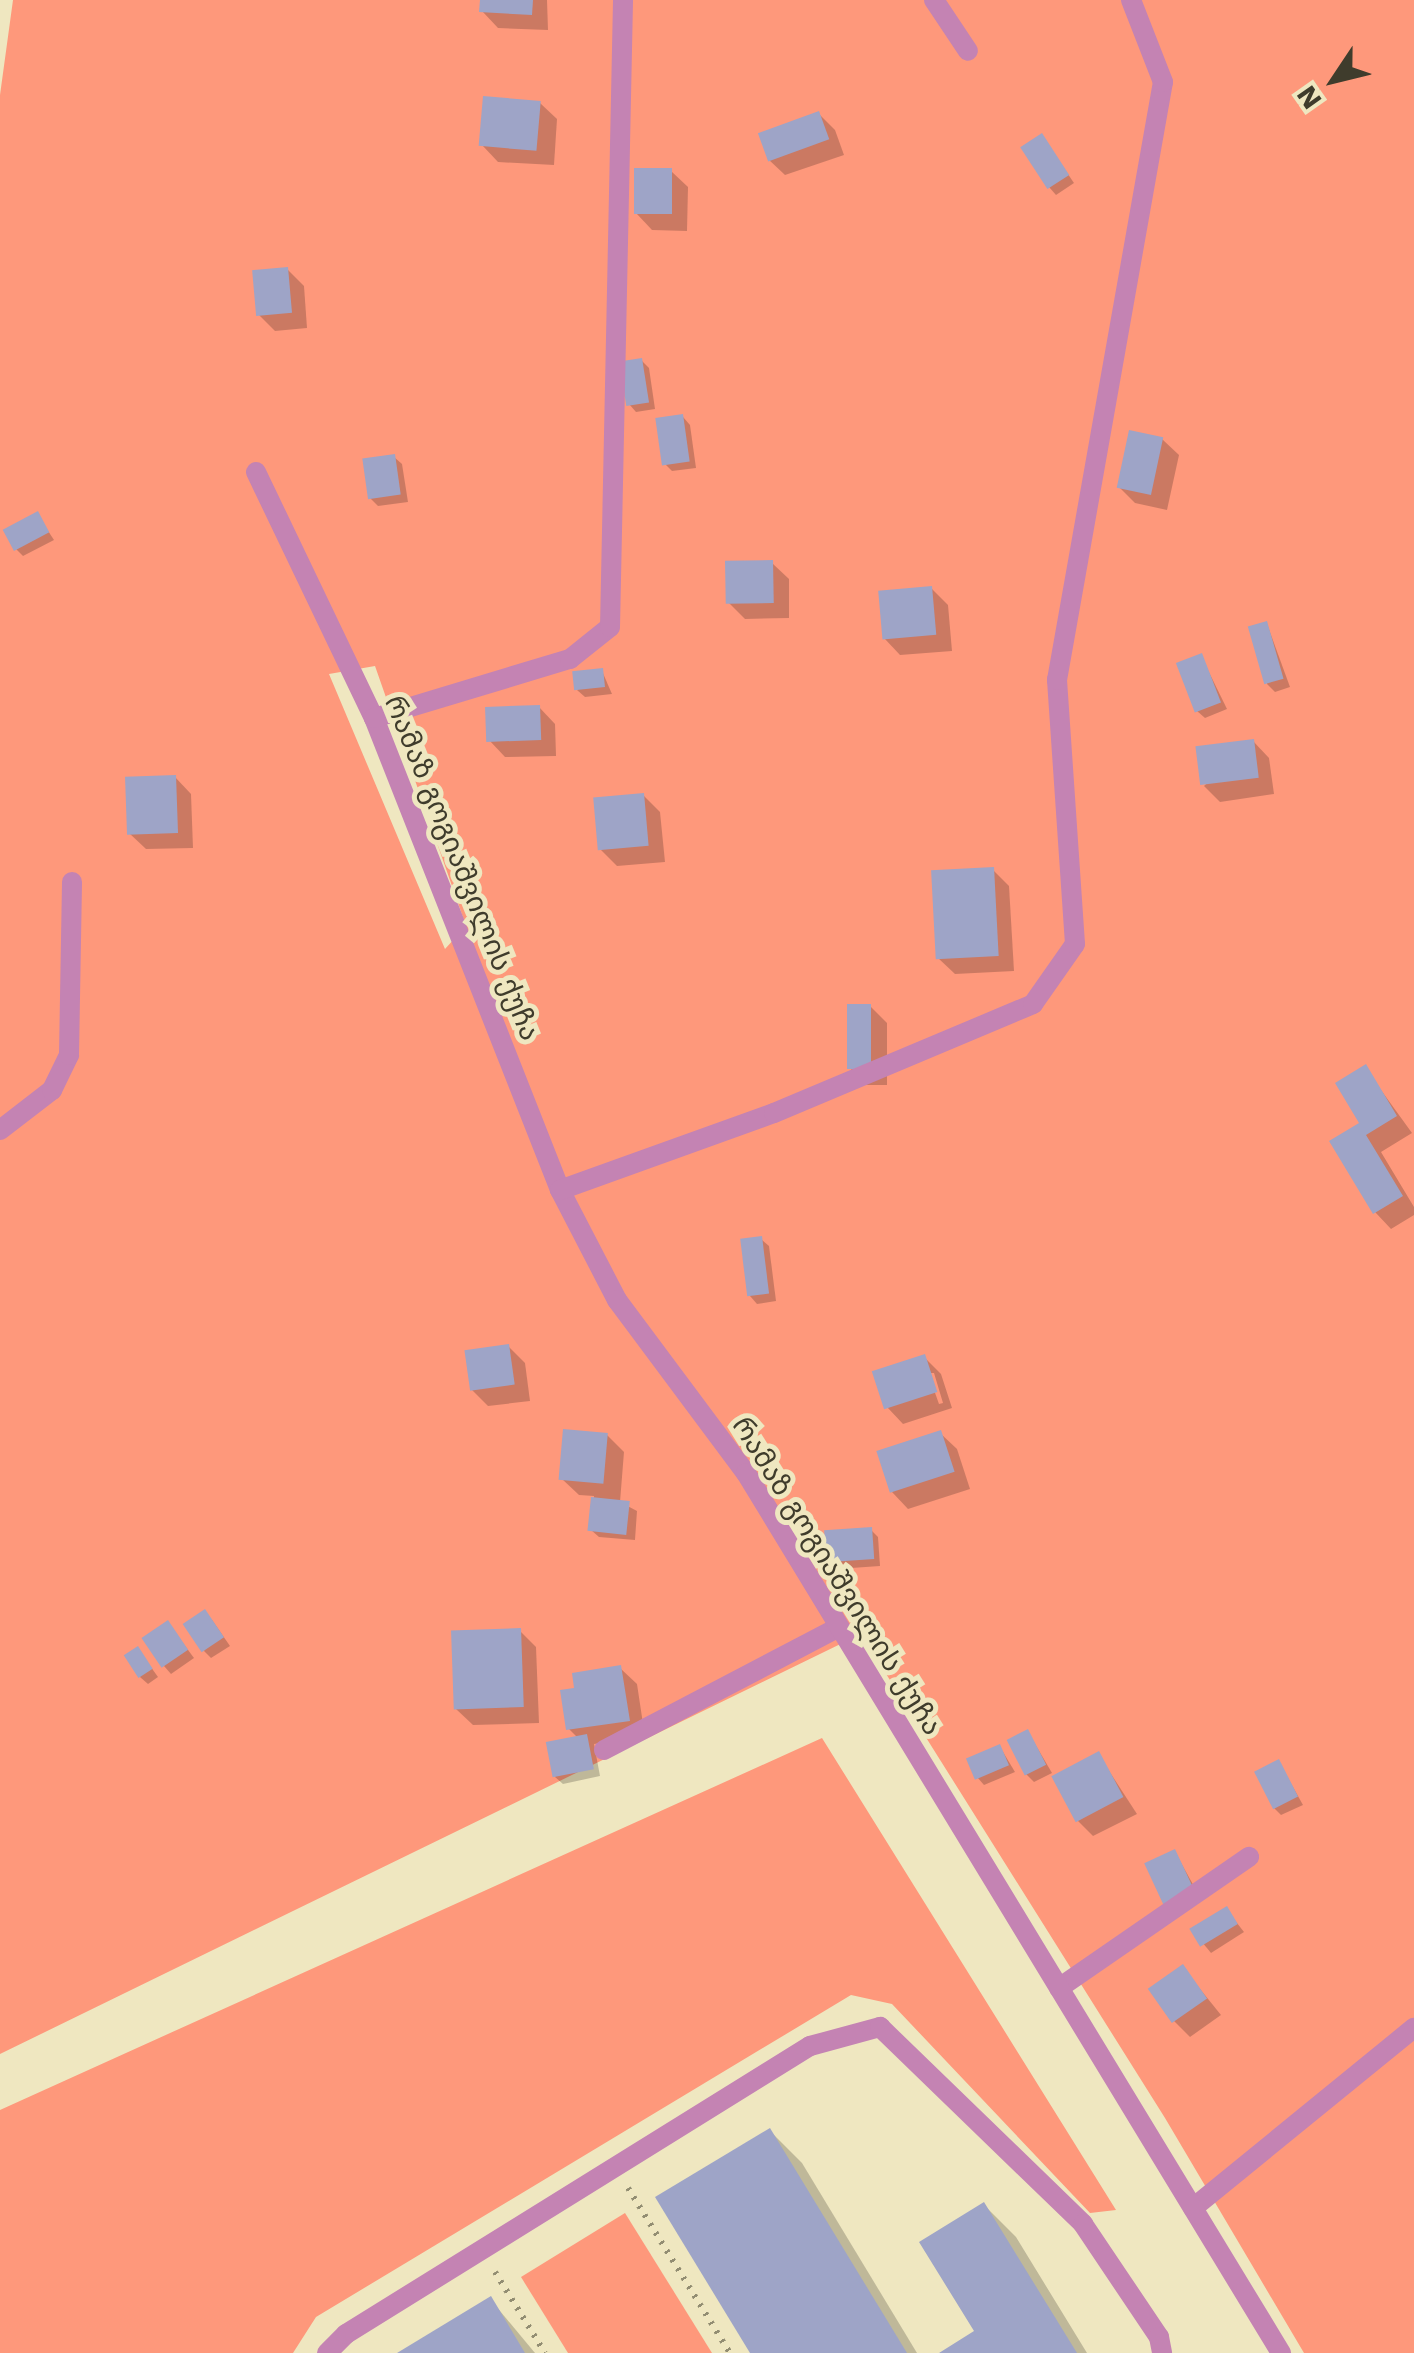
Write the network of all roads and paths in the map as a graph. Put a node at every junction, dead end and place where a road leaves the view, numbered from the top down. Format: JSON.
{"nodes":[{"id":1,"x":623,"y":0,"type":"edge"},
{"id":2,"x":934,"y":0,"type":"edge"},
{"id":3,"x":1132,"y":0,"type":"edge"},
{"id":4,"x":968,"y":52,"type":"dead end"},
{"id":5,"x":256,"y":472,"type":"dead end"},
{"id":6,"x":374,"y":718,"type":"junction"},
{"id":7,"x":72,"y":882,"type":"dead end"},
{"id":8,"x":0,"y":1130,"type":"edge"},
{"id":9,"x":560,"y":1190,"type":"junction"},
{"id":10,"x":840,"y":1627,"type":"junction"},
{"id":11,"x":604,"y":1750,"type":"dead end"},
{"id":12,"x":1249,"y":1857,"type":"dead end"},
{"id":13,"x":1059,"y":1988,"type":"junction"},
{"id":14,"x":1414,"y":2028,"type":"edge"},
{"id":15,"x":615,"y":2167,"type":"junction"},
{"id":16,"x":1193,"y":2208,"type":"junction"},
{"id":17,"x":482,"y":2249,"type":"junction"},
{"id":18,"x":326,"y":2353,"type":"edge"},
{"id":19,"x":544,"y":2353,"type":"edge"},
{"id":20,"x":730,"y":2353,"type":"edge"},
{"id":21,"x":1162,"y":2353,"type":"edge"},
{"id":22,"x":1281,"y":2353,"type":"edge"}],
"edges":[{"from":1,"to":6,"type":"street"},
{"from":2,"to":4,"type":"street"},
{"from":3,"to":9,"type":"street"},
{"from":5,"to":6,"type":"street","name":"რამაზ გოგიაშვილის ქუჩა"},
{"from":6,"to":9,"type":"street","name":"რამაზ გოგიაშვილის ქუჩა"},
{"from":7,"to":8,"type":"street"},
{"from":9,"to":10,"type":"street","name":"რამაზ გოგიაშვილის ქუჩა"},
{"from":10,"to":11,"type":"street"},
{"from":10,"to":13,"type":"street","name":"რამაზ გოგიაშვილის ქუჩა"},
{"from":12,"to":13,"type":"street"},
{"from":13,"to":16,"type":"street","name":"რამაზ გოგიაშვილის ქუჩა"},
{"from":14,"to":16,"type":"street"},
{"from":15,"to":17,"type":"street"},
{"from":15,"to":20,"type":"path"},
{"from":15,"to":21,"type":"street"},
{"from":16,"to":22,"type":"street","name":"რამაზ გოგიაშვილის ქუჩა"},
{"from":17,"to":18,"type":"street"},
{"from":17,"to":19,"type":"path"}]}
